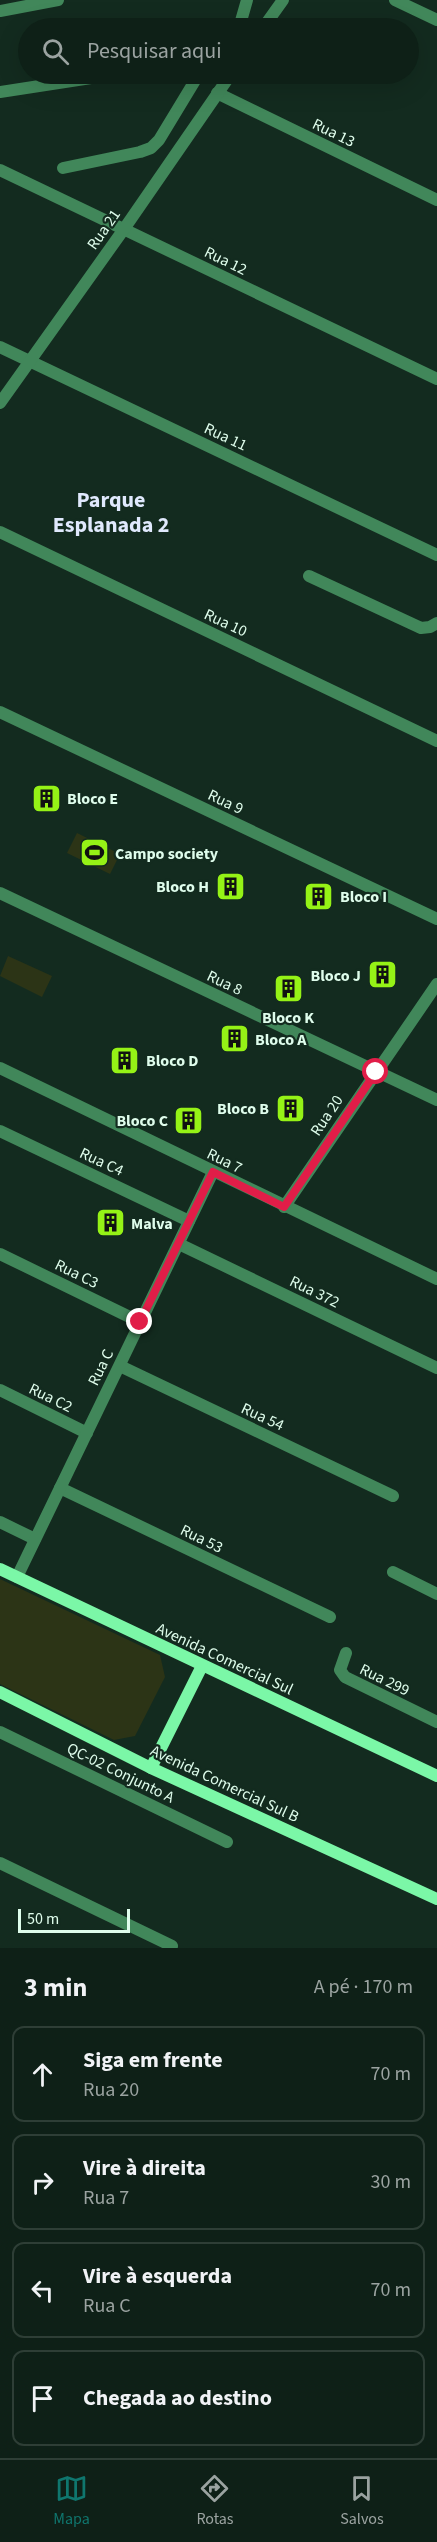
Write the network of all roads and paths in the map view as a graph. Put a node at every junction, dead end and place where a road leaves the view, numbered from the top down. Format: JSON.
{"nodes":[{"id":1,"x":58,"y":0,"type":"edge"},
{"id":2,"x":247,"y":0,"type":"edge"},
{"id":3,"x":283,"y":0,"type":"edge"},
{"id":4,"x":395,"y":0,"type":"edge"},
{"id":5,"x":0,"y":11,"type":"edge"},
{"id":6,"x":243,"y":18,"type":"edge"},
{"id":7,"x":270,"y":18,"type":"edge"},
{"id":8,"x":437,"y":20,"type":"edge"},
{"id":9,"x":52,"y":84,"type":"edge"},
{"id":10,"x":193,"y":84,"type":"edge"},
{"id":11,"x":224,"y":84,"type":"edge"},
{"id":12,"x":0,"y":92,"type":"edge"},
{"id":13,"x":217,"y":93,"type":"junction"},
{"id":14,"x":63,"y":168,"type":"dead end"},
{"id":15,"x":0,"y":170,"type":"edge"},
{"id":16,"x":437,"y":200,"type":"edge"},
{"id":17,"x":124,"y":229,"type":"junction"},
{"id":18,"x":0,"y":347,"type":"edge"},
{"id":19,"x":29,"y":361,"type":"junction"},
{"id":20,"x":437,"y":379,"type":"edge"},
{"id":21,"x":0,"y":403,"type":"edge"},
{"id":22,"x":0,"y":532,"type":"edge"},
{"id":23,"x":437,"y":555,"type":"edge"},
{"id":24,"x":309,"y":576,"type":"dead end"},
{"id":25,"x":437,"y":623,"type":"edge"},
{"id":26,"x":0,"y":712,"type":"edge"},
{"id":27,"x":437,"y":741,"type":"edge"},
{"id":28,"x":0,"y":893,"type":"edge"},
{"id":29,"x":437,"y":919,"type":"edge"},
{"id":30,"x":437,"y":984,"type":"edge"},
{"id":31,"x":0,"y":1068,"type":"edge"},
{"id":32,"x":376,"y":1072,"type":"junction"},
{"id":33,"x":437,"y":1100,"type":"edge"},
{"id":34,"x":0,"y":1131,"type":"edge"},
{"id":35,"x":213,"y":1172,"type":"junction"},
{"id":36,"x":284,"y":1207,"type":"junction"},
{"id":37,"x":189,"y":1221,"type":"junction"},
{"id":38,"x":179,"y":1244,"type":"junction"},
{"id":39,"x":0,"y":1254,"type":"edge"},
{"id":40,"x":437,"y":1279,"type":"edge"},
{"id":41,"x":140,"y":1322,"type":"junction"},
{"id":42,"x":120,"y":1366,"type":"junction"},
{"id":43,"x":437,"y":1368,"type":"edge"},
{"id":44,"x":0,"y":1390,"type":"edge"},
{"id":45,"x":87,"y":1433,"type":"junction"},
{"id":46,"x":60,"y":1488,"type":"junction"},
{"id":47,"x":393,"y":1496,"type":"dead end"},
{"id":48,"x":0,"y":1522,"type":"edge"},
{"id":49,"x":35,"y":1539,"type":"junction"},
{"id":50,"x":0,"y":1569,"type":"edge"},
{"id":51,"x":393,"y":1572,"type":"dead end"},
{"id":52,"x":17,"y":1577,"type":"junction"},
{"id":53,"x":437,"y":1594,"type":"edge"},
{"id":54,"x":330,"y":1617,"type":"dead end"},
{"id":55,"x":346,"y":1653,"type":"dead end"},
{"id":56,"x":202,"y":1666,"type":"junction"},
{"id":57,"x":0,"y":1692,"type":"edge"},
{"id":58,"x":437,"y":1722,"type":"edge"},
{"id":59,"x":0,"y":1732,"type":"edge"},
{"id":60,"x":151,"y":1767,"type":"junction"},
{"id":61,"x":437,"y":1776,"type":"edge"},
{"id":62,"x":227,"y":1842,"type":"dead end"},
{"id":63,"x":0,"y":1863,"type":"edge"},
{"id":64,"x":437,"y":1899,"type":"edge"},
{"id":65,"x":172,"y":1946,"type":"dead end"}],
"edges":[{"from":1,"to":5,"type":"street"},
{"from":2,"to":6,"type":"street"},
{"from":3,"to":7,"type":"street"},
{"from":4,"to":8,"type":"street"},
{"from":9,"to":12,"type":"street"},
{"from":10,"to":14,"type":"street"},
{"from":11,"to":13,"type":"street","name":"Rua 21"},
{"from":13,"to":16,"type":"street","name":"Rua 13"},
{"from":13,"to":17,"type":"street","name":"Rua 21"},
{"from":15,"to":17,"type":"street","name":"Rua 12"},
{"from":17,"to":19,"type":"street","name":"Rua 21"},
{"from":17,"to":20,"type":"street","name":"Rua 12"},
{"from":18,"to":19,"type":"street","name":"Rua 11"},
{"from":19,"to":21,"type":"street","name":"Rua 21"},
{"from":19,"to":23,"type":"street","name":"Rua 11"},
{"from":22,"to":27,"type":"street","name":"Rua 10"},
{"from":24,"to":25,"type":"street"},
{"from":26,"to":29,"type":"street","name":"Rua 9"},
{"from":28,"to":32,"type":"street","name":"Rua 8"},
{"from":30,"to":32,"type":"street","name":"Rua 20"},
{"from":31,"to":35,"type":"street","name":"Rua 7"},
{"from":32,"to":33,"type":"street","name":"Rua 8"},
{"from":32,"to":36,"type":"street","name":"Rua 20"},
{"from":34,"to":37,"type":"street","name":"Rua C4"},
{"from":35,"to":36,"type":"street","name":"Rua 7"},
{"from":35,"to":37,"type":"street","name":"Rua C"},
{"from":36,"to":40,"type":"street","name":"Rua 7"},
{"from":37,"to":38,"type":"street","name":"Rua C"},
{"from":38,"to":41,"type":"street","name":"Rua C"},
{"from":38,"to":43,"type":"street","name":"Rua 372"},
{"from":39,"to":41,"type":"street","name":"Rua C3"},
{"from":41,"to":42,"type":"street","name":"Rua C"},
{"from":42,"to":45,"type":"street","name":"Rua C"},
{"from":42,"to":47,"type":"street","name":"Rua 54"},
{"from":44,"to":45,"type":"street","name":"Rua C2"},
{"from":45,"to":46,"type":"street","name":"Rua C"},
{"from":46,"to":49,"type":"street","name":"Rua C"},
{"from":46,"to":54,"type":"street","name":"Rua 53"},
{"from":48,"to":49,"type":"street"},
{"from":49,"to":52,"type":"street","name":"Rua C"},
{"from":50,"to":52,"type":"street","name":"Avenida Comercial Sul"},
{"from":51,"to":53,"type":"street"},
{"from":52,"to":56,"type":"street","name":"Avenida Comercial Sul"},
{"from":55,"to":58,"type":"street","name":"Rua 299"},
{"from":56,"to":60,"type":"street"},
{"from":56,"to":61,"type":"street","name":"Avenida Comercial Sul"},
{"from":57,"to":60,"type":"street","name":"Avenida Comercial Sul B"},
{"from":59,"to":62,"type":"street","name":"QC-02 Conjunto A"},
{"from":60,"to":64,"type":"street","name":"Avenida Comercial Sul B"},
{"from":63,"to":65,"type":"street"}]}
